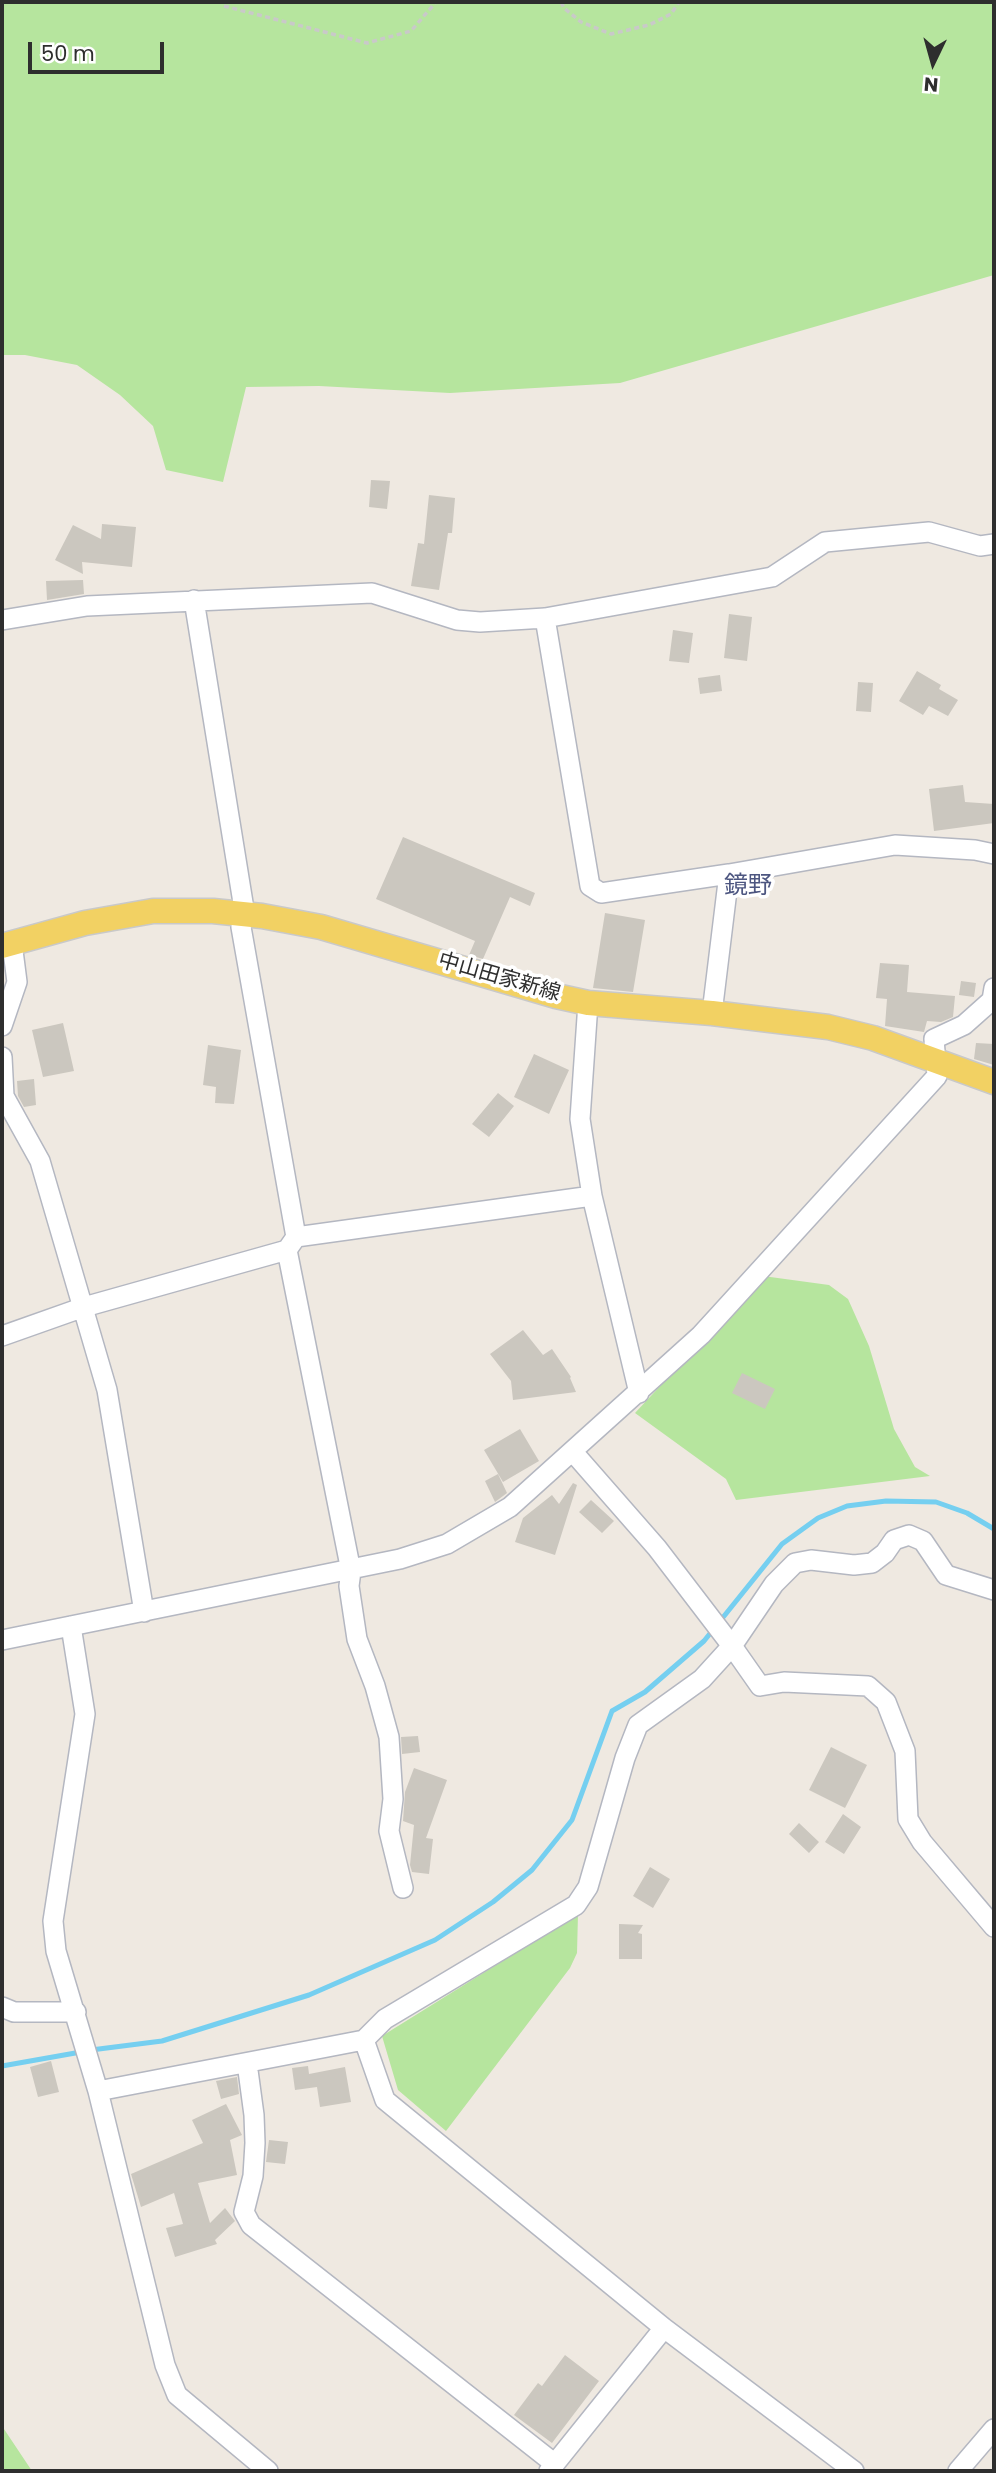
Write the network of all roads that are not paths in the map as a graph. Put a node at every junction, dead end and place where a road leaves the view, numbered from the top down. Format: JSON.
{"nodes":[{"id":1,"x":994,"y":544,"type":"edge"},
{"id":2,"x":194,"y":600,"type":"junction"},
{"id":3,"x":545,"y":618,"type":"junction"},
{"id":4,"x":2,"y":620,"type":"edge"},
{"id":5,"x":994,"y":854,"type":"edge"},
{"id":6,"x":729,"y":874,"type":"junction"},
{"id":7,"x":245,"y":915,"type":"junction"},
{"id":8,"x":7,"y":944,"type":"edge"},
{"id":9,"x":994,"y":988,"type":"edge"},
{"id":10,"x":587,"y":1003,"type":"junction"},
{"id":11,"x":712,"y":1013,"type":"junction"},
{"id":12,"x":2,"y":1026,"type":"edge"},
{"id":13,"x":2,"y":1057,"type":"edge"},
{"id":14,"x":934,"y":1062,"type":"junction"},
{"id":15,"x":994,"y":1082,"type":"edge"},
{"id":16,"x":592,"y":1196,"type":"junction"},
{"id":17,"x":292,"y":1243,"type":"junction"},
{"id":18,"x":84,"y":1307,"type":"junction"},
{"id":19,"x":2,"y":1336,"type":"edge"},
{"id":20,"x":639,"y":1393,"type":"junction"},
{"id":21,"x":573,"y":1452,"type":"junction"},
{"id":22,"x":351,"y":1571,"type":"junction"},
{"id":23,"x":994,"y":1590,"type":"edge"},
{"id":24,"x":144,"y":1612,"type":"junction"},
{"id":25,"x":71,"y":1626,"type":"junction"},
{"id":26,"x":2,"y":1640,"type":"edge"},
{"id":27,"x":732,"y":1646,"type":"junction"},
{"id":28,"x":403,"y":1888,"type":"dead end"},
{"id":29,"x":994,"y":1927,"type":"edge"},
{"id":30,"x":2,"y":2007,"type":"edge"},
{"id":31,"x":76,"y":2012,"type":"junction"},
{"id":32,"x":364,"y":2040,"type":"junction"},
{"id":33,"x":247,"y":2063,"type":"junction"},
{"id":34,"x":98,"y":2091,"type":"junction"},
{"id":35,"x":664,"y":2328,"type":"junction"},
{"id":36,"x":994,"y":2429,"type":"edge"},
{"id":37,"x":552,"y":2468,"type":"edge"},
{"id":38,"x":268,"y":2471,"type":"edge"},
{"id":39,"x":854,"y":2471,"type":"edge"},
{"id":40,"x":958,"y":2471,"type":"edge"}],
"edges":[{"from":1,"to":3,"type":"street"},
{"from":2,"to":3,"type":"street"},
{"from":2,"to":4,"type":"street"},
{"from":2,"to":7,"type":"street"},
{"from":3,"to":6,"type":"street"},
{"from":5,"to":6,"type":"street"},
{"from":6,"to":11,"type":"street"},
{"from":7,"to":8,"type":"main road","name":"中山田家新線"},
{"from":7,"to":10,"type":"main road","name":"中山田家新線"},
{"from":7,"to":17,"type":"street"},
{"from":8,"to":12,"type":"street"},
{"from":9,"to":14,"type":"street"},
{"from":10,"to":11,"type":"main road","name":"中山田家新線"},
{"from":10,"to":16,"type":"street"},
{"from":11,"to":14,"type":"main road","name":"中山田家新線"},
{"from":13,"to":18,"type":"street"},
{"from":14,"to":15,"type":"main road","name":"中山田家新線"},
{"from":14,"to":20,"type":"street"},
{"from":16,"to":17,"type":"street"},
{"from":16,"to":20,"type":"street"},
{"from":17,"to":18,"type":"street"},
{"from":17,"to":22,"type":"street"},
{"from":18,"to":19,"type":"street"},
{"from":18,"to":24,"type":"street"},
{"from":20,"to":21,"type":"street"},
{"from":21,"to":22,"type":"street"},
{"from":21,"to":27,"type":"street"},
{"from":22,"to":24,"type":"street"},
{"from":22,"to":28,"type":"street"},
{"from":23,"to":27,"type":"street"},
{"from":24,"to":25,"type":"street"},
{"from":25,"to":26,"type":"street"},
{"from":25,"to":31,"type":"street"},
{"from":27,"to":29,"type":"street"},
{"from":27,"to":32,"type":"street"},
{"from":30,"to":31,"type":"street"},
{"from":31,"to":34,"type":"street"},
{"from":32,"to":33,"type":"street"},
{"from":32,"to":35,"type":"street"},
{"from":33,"to":34,"type":"street"},
{"from":33,"to":37,"type":"street"},
{"from":34,"to":38,"type":"street"},
{"from":35,"to":37,"type":"street"},
{"from":35,"to":39,"type":"street"},
{"from":36,"to":40,"type":"street"}]}
